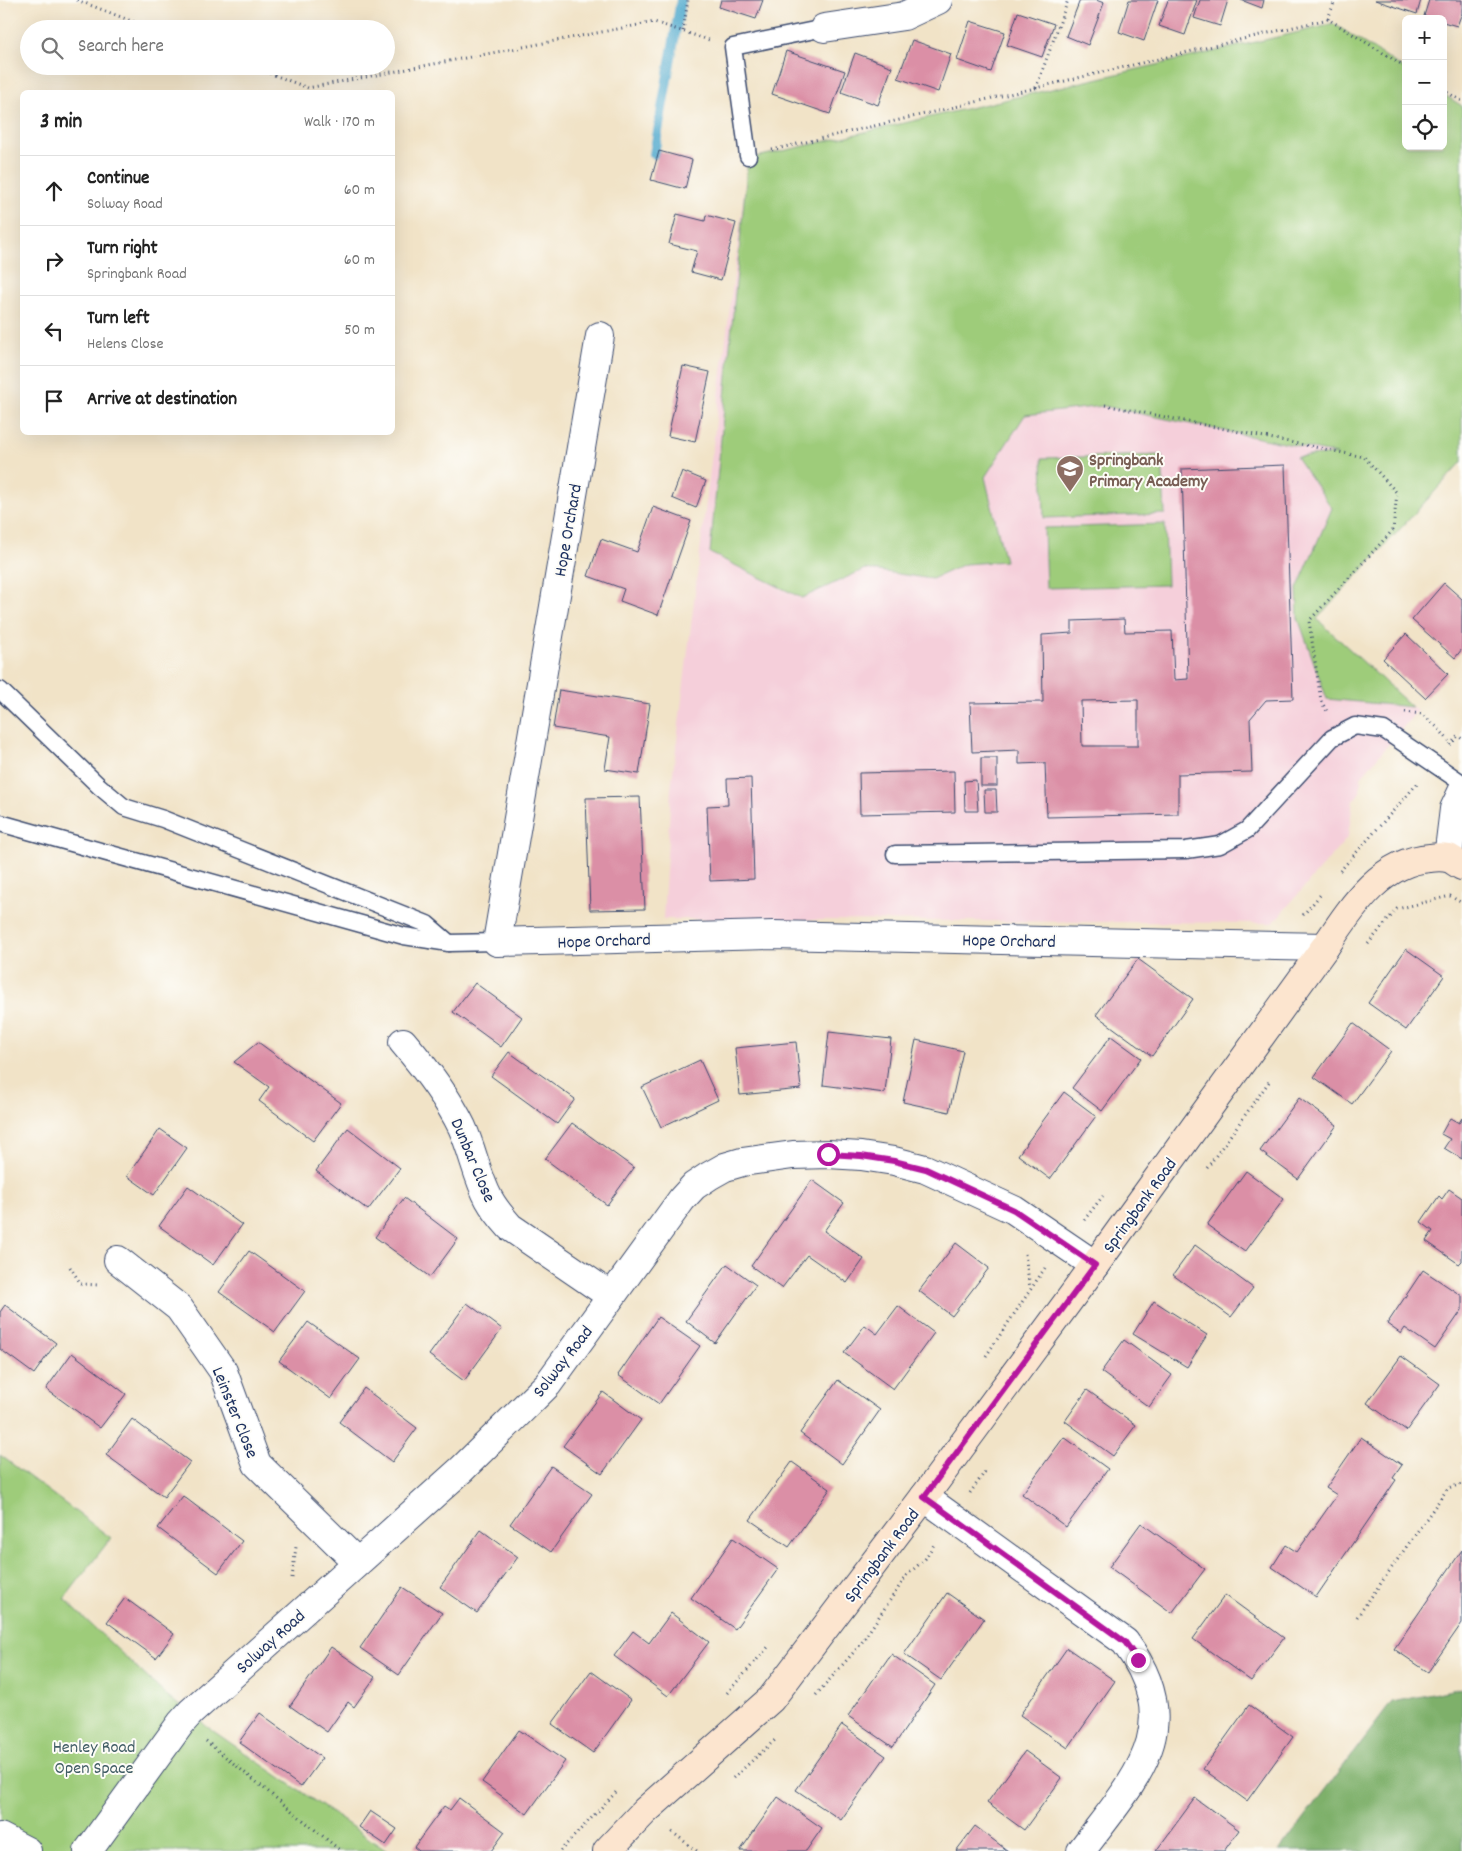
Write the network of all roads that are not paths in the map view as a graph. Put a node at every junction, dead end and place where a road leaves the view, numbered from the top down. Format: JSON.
{"nodes":[{"id":1,"x":938,"y":0,"type":"edge"},
{"id":2,"x":824,"y":28,"type":"joint"},
{"id":3,"x":748,"y":156,"type":"road end"},
{"id":4,"x":600,"y":336,"type":"dead end"},
{"id":5,"x":0,"y":690,"type":"edge"},
{"id":6,"x":1462,"y":783,"type":"edge"},
{"id":7,"x":1462,"y":792,"type":"edge"},
{"id":8,"x":0,"y":822,"type":"edge"},
{"id":9,"x":895,"y":854,"type":"dead end"},
{"id":10,"x":1455,"y":862,"type":"edge"},
{"id":11,"x":497,"y":942,"type":"junction"},
{"id":12,"x":449,"y":944,"type":"junction"},
{"id":13,"x":1325,"y":947,"type":"junction"},
{"id":14,"x":403,"y":1042,"type":"dead end"},
{"id":15,"x":118,"y":1260,"type":"dead end"},
{"id":16,"x":1095,"y":1265,"type":"junction"},
{"id":17,"x":611,"y":1296,"type":"junction"},
{"id":18,"x":924,"y":1497,"type":"junction"},
{"id":19,"x":358,"y":1562,"type":"junction"},
{"id":20,"x":0,"y":1836,"type":"edge"},
{"id":21,"x":27,"y":1851,"type":"edge"},
{"id":22,"x":88,"y":1851,"type":"edge"},
{"id":23,"x":607,"y":1851,"type":"edge"},
{"id":24,"x":1081,"y":1851,"type":"edge"}],
"edges":[{"from":1,"to":2,"type":"street"},
{"from":2,"to":3,"type":"lane"},
{"from":4,"to":11,"type":"street","name":"Hope Orchard"},
{"from":5,"to":12,"type":"lane"},
{"from":6,"to":9,"type":"lane"},
{"from":7,"to":10,"type":"street"},
{"from":8,"to":12,"type":"lane"},
{"from":10,"to":13,"type":"street","name":"Springbank Road"},
{"from":11,"to":12,"type":"lane"},
{"from":11,"to":13,"type":"street","name":"Hope Orchard"},
{"from":13,"to":16,"type":"street","name":"Springbank Road"},
{"from":14,"to":17,"type":"street","name":"Dunbar Close"},
{"from":15,"to":19,"type":"street","name":"Leinster Close"},
{"from":16,"to":17,"type":"street","name":"Solway Road"},
{"from":16,"to":18,"type":"street","name":"Springbank Road"},
{"from":17,"to":19,"type":"street","name":"Solway Road"},
{"from":18,"to":23,"type":"street","name":"Springbank Road"},
{"from":18,"to":24,"type":"street"},
{"from":19,"to":22,"type":"street","name":"Solway Road"},
{"from":20,"to":21,"type":"street"}]}
